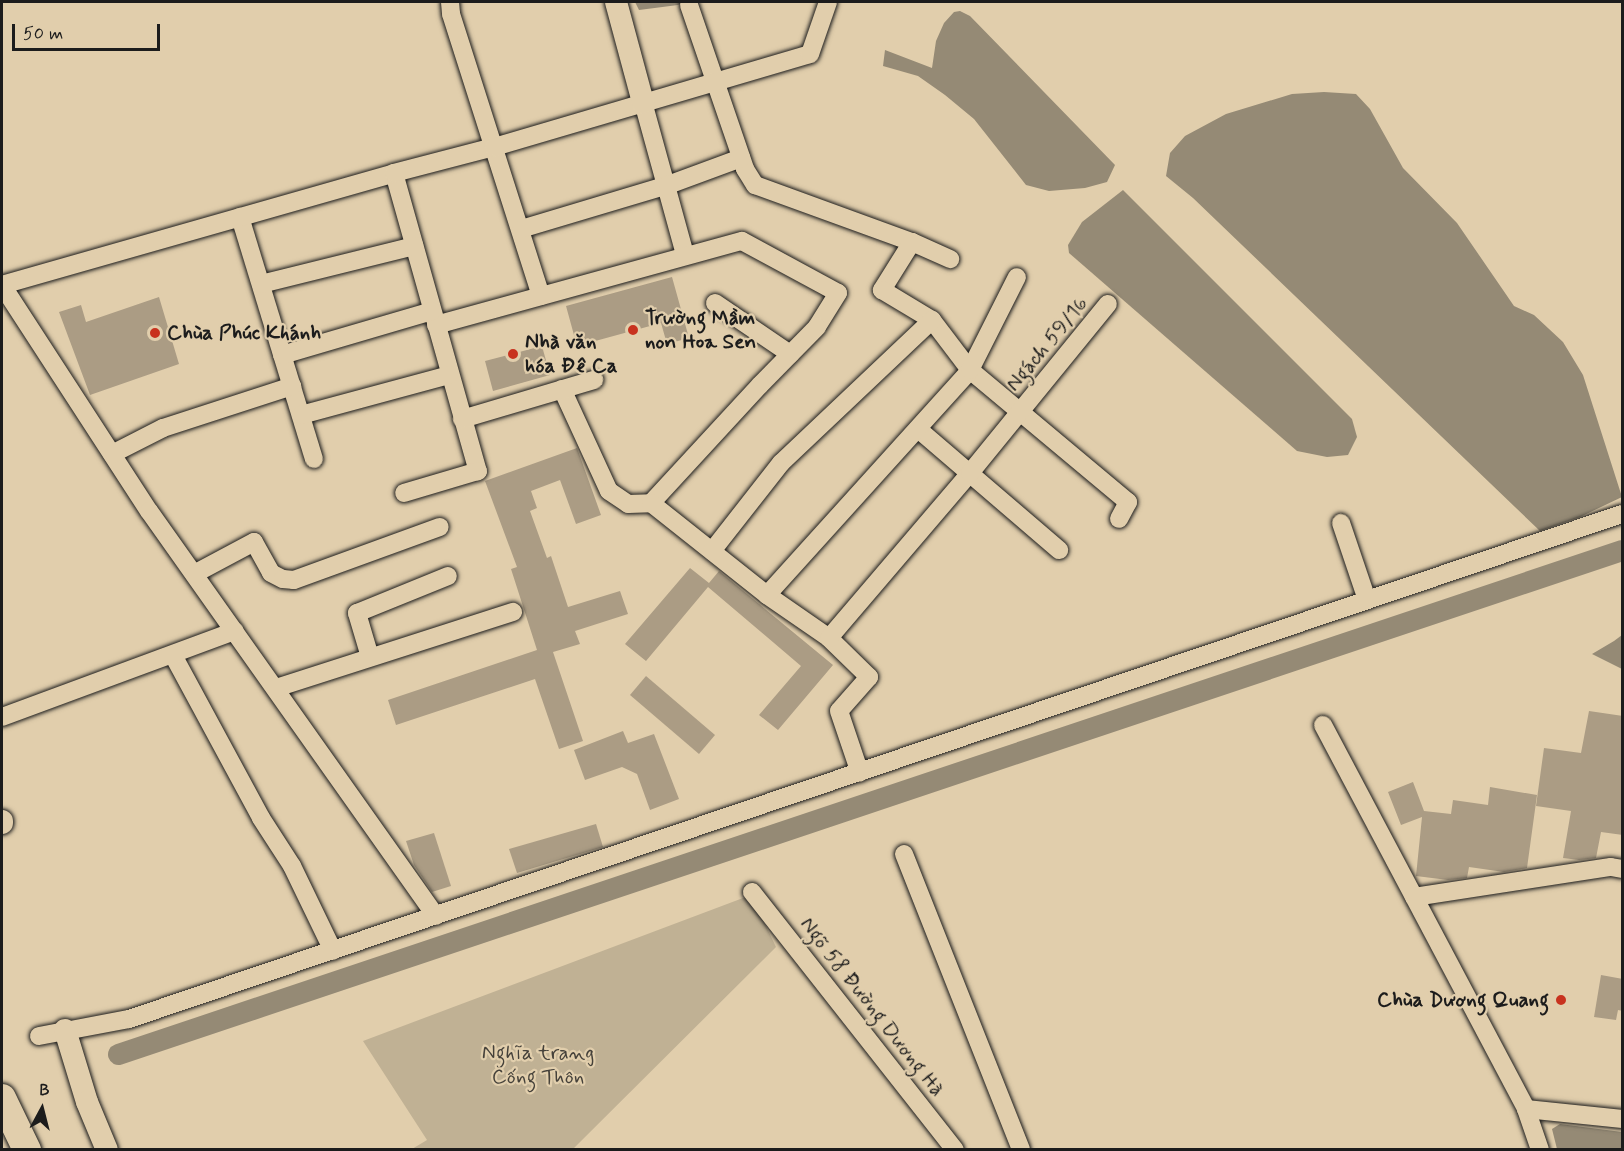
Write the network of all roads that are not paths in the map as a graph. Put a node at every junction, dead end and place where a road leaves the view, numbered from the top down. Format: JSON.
{"nodes":[{"id":1,"x":450,"y":2,"type":"edge"},
{"id":2,"x":616,"y":2,"type":"edge"},
{"id":3,"x":828,"y":2,"type":"edge"},
{"id":4,"x":689,"y":5,"type":"dead end"},
{"id":5,"x":716,"y":81,"type":"junction"},
{"id":6,"x":643,"y":102,"type":"junction"},
{"id":7,"x":494,"y":147,"type":"junction"},
{"id":8,"x":741,"y":158,"type":"junction"},
{"id":9,"x":394,"y":173,"type":"junction"},
{"id":10,"x":668,"y":185,"type":"junction"},
{"id":11,"x":240,"y":217,"type":"junction"},
{"id":12,"x":521,"y":228,"type":"junction"},
{"id":13,"x":912,"y":242,"type":"junction"},
{"id":14,"x":414,"y":246,"type":"junction"},
{"id":15,"x":685,"y":255,"type":"junction"},
{"id":16,"x":950,"y":259,"type":"dead end"},
{"id":17,"x":1017,"y":276,"type":"dead end"},
{"id":18,"x":261,"y":284,"type":"junction"},
{"id":19,"x":2,"y":285,"type":"edge"},
{"id":20,"x":541,"y":296,"type":"junction"},
{"id":21,"x":715,"y":303,"type":"dead end"},
{"id":22,"x":1108,"y":304,"type":"dead end"},
{"id":23,"x":434,"y":318,"type":"junction"},
{"id":24,"x":932,"y":320,"type":"junction"},
{"id":25,"x":790,"y":354,"type":"junction"},
{"id":26,"x":282,"y":355,"type":"junction"},
{"id":27,"x":970,"y":370,"type":"junction"},
{"id":28,"x":449,"y":375,"type":"junction"},
{"id":29,"x":594,"y":380,"type":"dead end"},
{"id":30,"x":292,"y":386,"type":"junction"},
{"id":31,"x":562,"y":389,"type":"junction"},
{"id":32,"x":1021,"y":412,"type":"junction"},
{"id":33,"x":301,"y":415,"type":"junction"},
{"id":34,"x":462,"y":419,"type":"junction"},
{"id":35,"x":918,"y":429,"type":"junction"},
{"id":36,"x":112,"y":454,"type":"junction"},
{"id":37,"x":314,"y":459,"type":"dead end"},
{"id":38,"x":970,"y":473,"type":"junction"},
{"id":39,"x":404,"y":494,"type":"dead end"},
{"id":40,"x":651,"y":503,"type":"junction"},
{"id":41,"x":1623,"y":514,"type":"edge"},
{"id":42,"x":1119,"y":519,"type":"dead end"},
{"id":43,"x":1341,"y":523,"type":"dead end"},
{"id":44,"x":440,"y":527,"type":"dead end"},
{"id":45,"x":1059,"y":550,"type":"dead end"},
{"id":46,"x":712,"y":551,"type":"junction"},
{"id":47,"x":194,"y":574,"type":"junction"},
{"id":48,"x":448,"y":576,"type":"dead end"},
{"id":49,"x":767,"y":596,"type":"junction"},
{"id":50,"x":1367,"y":600,"type":"junction"},
{"id":51,"x":513,"y":612,"type":"dead end"},
{"id":52,"x":235,"y":630,"type":"junction"},
{"id":53,"x":829,"y":639,"type":"junction"},
{"id":54,"x":173,"y":655,"type":"junction"},
{"id":55,"x":370,"y":657,"type":"junction"},
{"id":56,"x":276,"y":688,"type":"junction"},
{"id":57,"x":2,"y":717,"type":"edge"},
{"id":58,"x":1323,"y":725,"type":"dead end"},
{"id":59,"x":860,"y":773,"type":"junction"},
{"id":60,"x":904,"y":854,"type":"dead end"},
{"id":61,"x":1623,"y":869,"type":"edge"},
{"id":62,"x":752,"y":892,"type":"dead end"},
{"id":63,"x":1414,"y":897,"type":"junction"},
{"id":64,"x":436,"y":916,"type":"junction"},
{"id":65,"x":333,"y":951,"type":"junction"},
{"id":66,"x":65,"y":1030,"type":"junction"},
{"id":67,"x":39,"y":1036,"type":"dead end"},
{"id":68,"x":2,"y":1098,"type":"edge"},
{"id":69,"x":1526,"y":1109,"type":"junction"},
{"id":70,"x":1623,"y":1119,"type":"edge"},
{"id":71,"x":27,"y":1149,"type":"edge"},
{"id":72,"x":107,"y":1149,"type":"edge"},
{"id":73,"x":955,"y":1149,"type":"edge"},
{"id":74,"x":1021,"y":1149,"type":"edge"},
{"id":75,"x":1540,"y":1149,"type":"edge"}],
"edges":[{"from":1,"to":7,"type":"street"},
{"from":2,"to":6,"type":"street"},
{"from":3,"to":5,"type":"street"},
{"from":4,"to":5,"type":"street"},
{"from":5,"to":6,"type":"street"},
{"from":5,"to":8,"type":"street"},
{"from":6,"to":7,"type":"street"},
{"from":6,"to":10,"type":"street"},
{"from":7,"to":9,"type":"street"},
{"from":7,"to":12,"type":"street"},
{"from":8,"to":10,"type":"street"},
{"from":8,"to":13,"type":"street"},
{"from":9,"to":11,"type":"street"},
{"from":9,"to":14,"type":"street"},
{"from":10,"to":12,"type":"street"},
{"from":10,"to":15,"type":"street"},
{"from":11,"to":18,"type":"street"},
{"from":11,"to":19,"type":"street"},
{"from":12,"to":20,"type":"street"},
{"from":13,"to":16,"type":"street"},
{"from":13,"to":24,"type":"street"},
{"from":14,"to":18,"type":"street"},
{"from":14,"to":23,"type":"street"},
{"from":15,"to":20,"type":"street"},
{"from":15,"to":25,"type":"street"},
{"from":17,"to":27,"type":"street"},
{"from":18,"to":26,"type":"street"},
{"from":19,"to":36,"type":"street"},
{"from":20,"to":23,"type":"street"},
{"from":21,"to":25,"type":"street"},
{"from":22,"to":32,"type":"street","name":"Ngách 59/16"},
{"from":23,"to":26,"type":"street"},
{"from":23,"to":28,"type":"street"},
{"from":24,"to":27,"type":"street"},
{"from":24,"to":46,"type":"street"},
{"from":25,"to":40,"type":"street"},
{"from":26,"to":30,"type":"street"},
{"from":27,"to":32,"type":"street"},
{"from":27,"to":35,"type":"street"},
{"from":28,"to":33,"type":"street"},
{"from":28,"to":34,"type":"street"},
{"from":29,"to":31,"type":"street"},
{"from":30,"to":33,"type":"street"},
{"from":30,"to":36,"type":"street"},
{"from":31,"to":34,"type":"street"},
{"from":31,"to":40,"type":"street"},
{"from":32,"to":38,"type":"street","name":"Ngách 59/16"},
{"from":32,"to":42,"type":"street"},
{"from":33,"to":37,"type":"street"},
{"from":34,"to":39,"type":"street"},
{"from":35,"to":38,"type":"street"},
{"from":35,"to":49,"type":"street"},
{"from":36,"to":47,"type":"street"},
{"from":38,"to":45,"type":"street"},
{"from":38,"to":53,"type":"street","name":"Ngách 59/16"},
{"from":40,"to":46,"type":"street"},
{"from":41,"to":50,"type":"street"},
{"from":43,"to":50,"type":"street"},
{"from":44,"to":47,"type":"street"},
{"from":46,"to":49,"type":"street"},
{"from":47,"to":52,"type":"street"},
{"from":48,"to":55,"type":"street"},
{"from":49,"to":53,"type":"street"},
{"from":50,"to":59,"type":"street"},
{"from":51,"to":55,"type":"street"},
{"from":52,"to":54,"type":"street"},
{"from":52,"to":56,"type":"street"},
{"from":53,"to":59,"type":"street"},
{"from":54,"to":57,"type":"street"},
{"from":54,"to":65,"type":"street"},
{"from":55,"to":56,"type":"street"},
{"from":56,"to":64,"type":"street"},
{"from":58,"to":63,"type":"street"},
{"from":59,"to":64,"type":"street"},
{"from":60,"to":74,"type":"street"},
{"from":61,"to":63,"type":"street"},
{"from":62,"to":73,"type":"street","name":"Ngõ 58 Đường Dương Hà"},
{"from":63,"to":69,"type":"street"},
{"from":64,"to":65,"type":"street"},
{"from":65,"to":66,"type":"street"},
{"from":66,"to":67,"type":"street"},
{"from":66,"to":72,"type":"street"},
{"from":68,"to":71,"type":"main road"},
{"from":69,"to":70,"type":"street"},
{"from":69,"to":75,"type":"street"}]}
